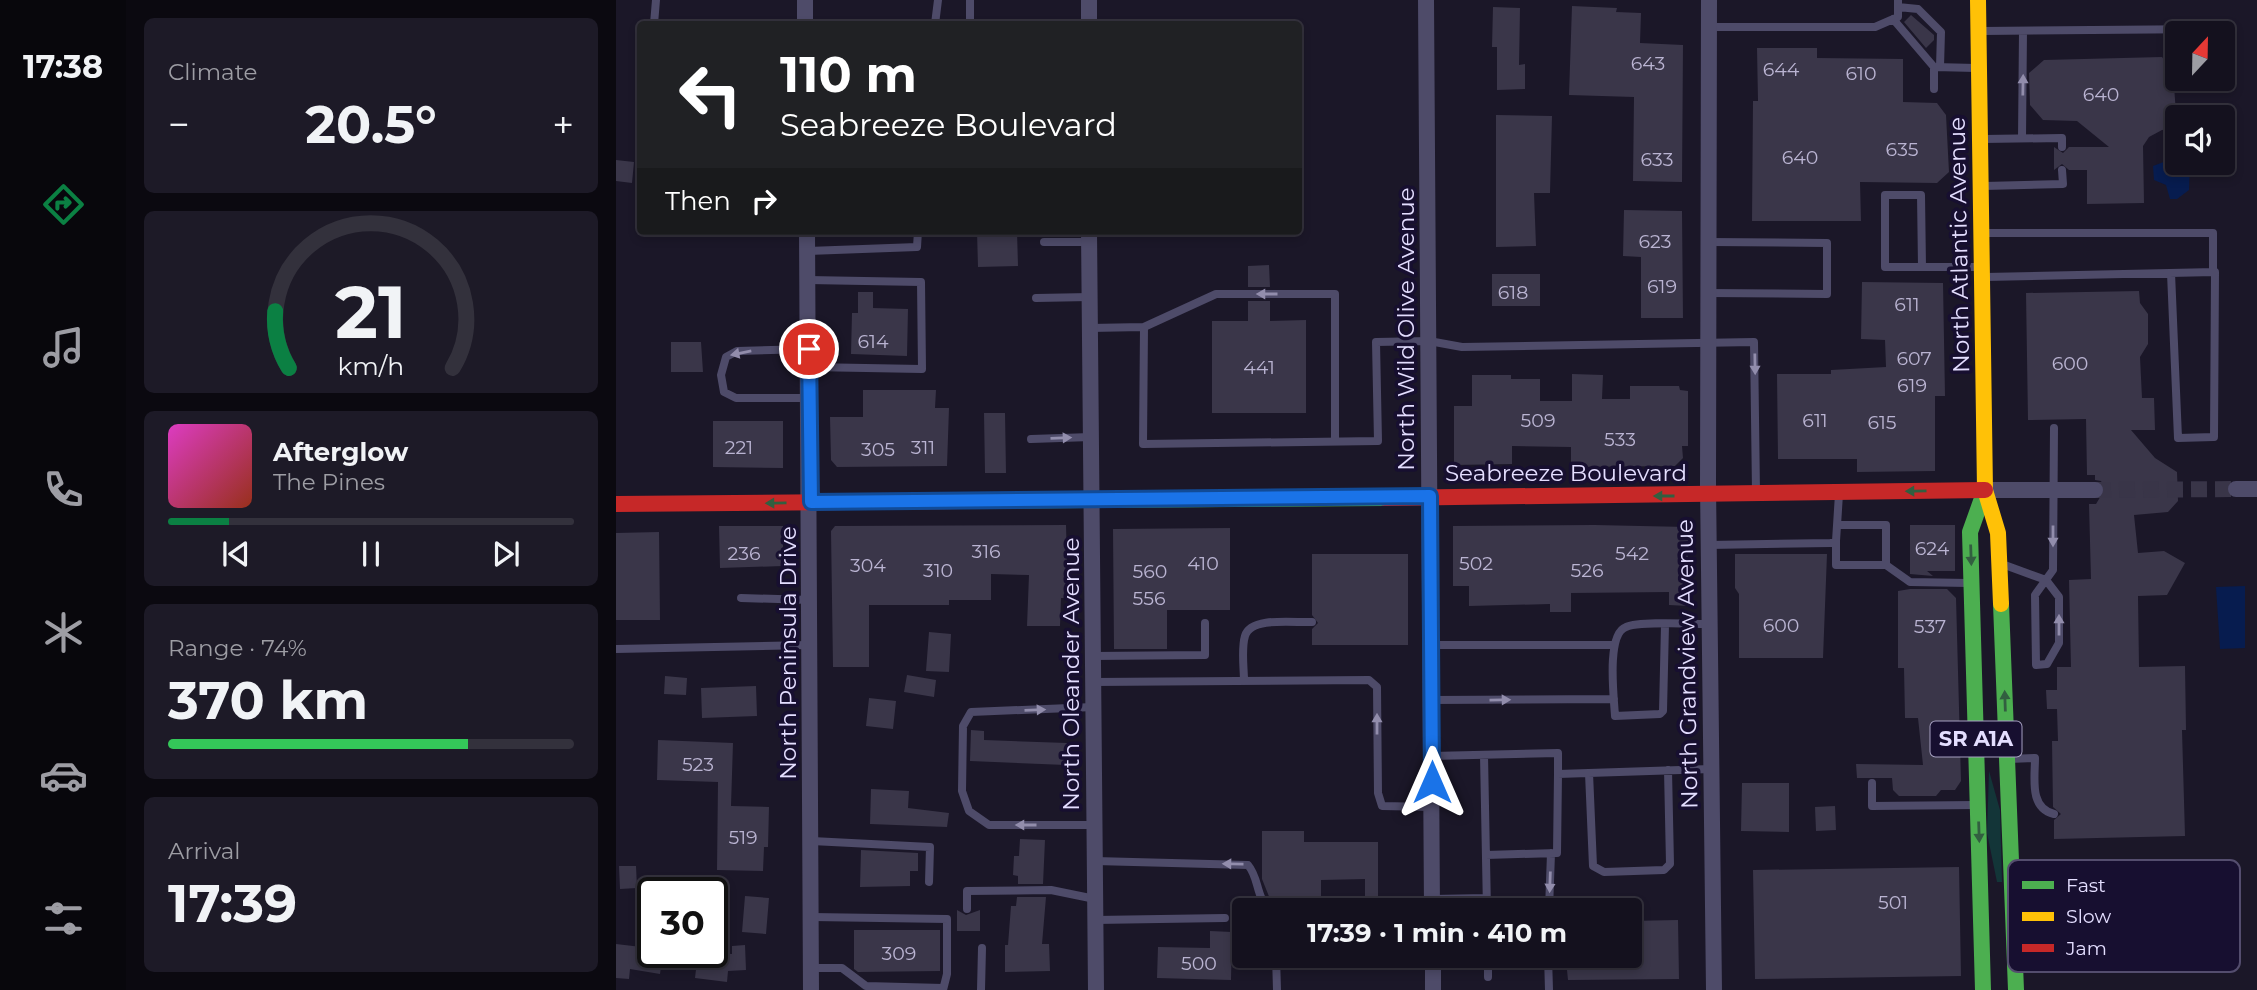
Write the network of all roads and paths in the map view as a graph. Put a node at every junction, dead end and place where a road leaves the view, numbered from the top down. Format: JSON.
{"nodes":[{"id":1,"x":656,"y":0,"type":"edge"},
{"id":2,"x":805,"y":0,"type":"edge"},
{"id":3,"x":938,"y":0,"type":"edge"},
{"id":4,"x":970,"y":0,"type":"edge"},
{"id":5,"x":1089,"y":0,"type":"edge"},
{"id":6,"x":1426,"y":0,"type":"edge"},
{"id":7,"x":1709,"y":0,"type":"edge"},
{"id":8,"x":1978,"y":0,"type":"edge"},
{"id":9,"x":1898,"y":4,"type":"edge"},
{"id":10,"x":1893,"y":19,"type":"junction"},
{"id":11,"x":654,"y":21,"type":"edge"},
{"id":12,"x":805,"y":21,"type":"edge"},
{"id":13,"x":935,"y":21,"type":"edge"},
{"id":14,"x":970,"y":21,"type":"edge"},
{"id":15,"x":1089,"y":21,"type":"edge"},
{"id":16,"x":1709,"y":27,"type":"junction"},
{"id":17,"x":2165,"y":29,"type":"edge"},
{"id":18,"x":1979,"y":31,"type":"junction"},
{"id":19,"x":2024,"y":31,"type":"junction"},
{"id":20,"x":1937,"y":67,"type":"junction"},
{"id":21,"x":1979,"y":68,"type":"junction"},
{"id":22,"x":1934,"y":89,"type":"dead end"},
{"id":23,"x":2022,"y":138,"type":"junction"},
{"id":24,"x":1980,"y":139,"type":"junction"},
{"id":25,"x":2062,"y":147,"type":"dead end"},
{"id":26,"x":2062,"y":170,"type":"dead end"},
{"id":27,"x":1981,"y":186,"type":"junction"},
{"id":28,"x":1981,"y":233,"type":"junction"},
{"id":29,"x":807,"y":235,"type":"edge"},
{"id":30,"x":918,"y":235,"type":"edge"},
{"id":31,"x":1089,"y":237,"type":"edge"},
{"id":32,"x":1044,"y":242,"type":"dead end"},
{"id":33,"x":1709,"y":242,"type":"junction"},
{"id":34,"x":808,"y":251,"type":"junction"},
{"id":35,"x":1922,"y":267,"type":"junction"},
{"id":36,"x":1982,"y":272,"type":"junction"},
{"id":37,"x":2213,"y":272,"type":"junction"},
{"id":38,"x":2171,"y":273,"type":"junction"},
{"id":39,"x":808,"y":280,"type":"junction"},
{"id":40,"x":1708,"y":293,"type":"junction"},
{"id":41,"x":1090,"y":297,"type":"junction"},
{"id":42,"x":1035,"y":298,"type":"dead end"},
{"id":43,"x":1144,"y":327,"type":"junction"},
{"id":44,"x":1090,"y":328,"type":"junction"},
{"id":45,"x":1429,"y":341,"type":"junction"},
{"id":46,"x":1708,"y":343,"type":"junction"},
{"id":47,"x":809,"y":349,"type":"junction"},
{"id":48,"x":809,"y":367,"type":"junction"},
{"id":49,"x":809,"y":398,"type":"junction"},
{"id":50,"x":2054,"y":428,"type":"dead end"},
{"id":51,"x":1091,"y":437,"type":"junction"},
{"id":52,"x":1031,"y":439,"type":"dead end"},
{"id":53,"x":1335,"y":441,"type":"junction"},
{"id":54,"x":1985,"y":489,"type":"junction"},
{"id":55,"x":2236,"y":489,"type":"tunnel mouth"},
{"id":56,"x":2257,"y":489,"type":"edge"},
{"id":57,"x":2053,"y":490,"type":"junction"},
{"id":58,"x":2095,"y":490,"type":"tunnel mouth"},
{"id":59,"x":1839,"y":493,"type":"junction"},
{"id":60,"x":1756,"y":495,"type":"junction"},
{"id":61,"x":1430,"y":496,"type":"junction"},
{"id":62,"x":1708,"y":496,"type":"junction"},
{"id":63,"x":1092,"y":498,"type":"junction"},
{"id":64,"x":811,"y":502,"type":"junction"},
{"id":65,"x":616,"y":504,"type":"edge"},
{"id":66,"x":1839,"y":525,"type":"junction"},
{"id":67,"x":1836,"y":541,"type":"junction"},
{"id":68,"x":1709,"y":544,"type":"junction"},
{"id":69,"x":2000,"y":562,"type":"junction"},
{"id":70,"x":1886,"y":565,"type":"junction"},
{"id":71,"x":2046,"y":580,"type":"junction"},
{"id":72,"x":1972,"y":583,"type":"junction"},
{"id":73,"x":741,"y":598,"type":"dead end"},
{"id":74,"x":811,"y":600,"type":"junction"},
{"id":75,"x":1312,"y":622,"type":"dead end"},
{"id":76,"x":1205,"y":623,"type":"dead end"},
{"id":77,"x":1710,"y":624,"type":"junction"},
{"id":78,"x":1665,"y":625,"type":"junction"},
{"id":79,"x":811,"y":645,"type":"junction"},
{"id":80,"x":1431,"y":645,"type":"junction"},
{"id":81,"x":1614,"y":645,"type":"junction"},
{"id":82,"x":616,"y":649,"type":"edge"},
{"id":83,"x":1093,"y":656,"type":"junction"},
{"id":84,"x":1244,"y":681,"type":"junction"},
{"id":85,"x":1093,"y":682,"type":"junction"},
{"id":86,"x":1614,"y":699,"type":"junction"},
{"id":87,"x":1431,"y":700,"type":"junction"},
{"id":88,"x":1094,"y":707,"type":"junction"},
{"id":89,"x":1484,"y":755,"type":"junction"},
{"id":90,"x":1432,"y":756,"type":"junction"},
{"id":91,"x":2007,"y":759,"type":"junction"},
{"id":92,"x":1712,"y":769,"type":"junction"},
{"id":93,"x":1668,"y":770,"type":"junction"},
{"id":94,"x":1589,"y":773,"type":"junction"},
{"id":95,"x":1558,"y":774,"type":"junction"},
{"id":96,"x":1872,"y":783,"type":"dead end"},
{"id":97,"x":1978,"y":805,"type":"junction"},
{"id":98,"x":1432,"y":807,"type":"junction"},
{"id":99,"x":2054,"y":814,"type":"dead end"},
{"id":100,"x":1094,"y":825,"type":"junction"},
{"id":101,"x":812,"y":841,"type":"junction"},
{"id":102,"x":1550,"y":853,"type":"junction"},
{"id":103,"x":1486,"y":855,"type":"junction"},
{"id":104,"x":2011,"y":860,"type":"edge"},
{"id":105,"x":1095,"y":862,"type":"junction"},
{"id":106,"x":929,"y":883,"type":"dead end"},
{"id":107,"x":1260,"y":898,"type":"edge"},
{"id":108,"x":1432,"y":898,"type":"edge"},
{"id":109,"x":1487,"y":898,"type":"edge"},
{"id":110,"x":1549,"y":898,"type":"edge"},
{"id":111,"x":1095,"y":899,"type":"junction"},
{"id":112,"x":967,"y":909,"type":"dead end"},
{"id":113,"x":812,"y":917,"type":"junction"},
{"id":114,"x":1225,"y":918,"type":"dead end"},
{"id":115,"x":1095,"y":920,"type":"junction"},
{"id":116,"x":982,"y":948,"type":"dead end"},
{"id":117,"x":812,"y":968,"type":"junction"},
{"id":118,"x":1276,"y":968,"type":"edge"},
{"id":119,"x":1433,"y":968,"type":"edge"},
{"id":120,"x":1488,"y":968,"type":"edge"},
{"id":121,"x":1548,"y":968,"type":"edge"},
{"id":122,"x":2015,"y":972,"type":"edge"},
{"id":123,"x":1488,"y":976,"type":"dead end"},
{"id":124,"x":943,"y":989,"type":"edge"},
{"id":125,"x":811,"y":990,"type":"edge"},
{"id":126,"x":981,"y":990,"type":"edge"},
{"id":127,"x":1096,"y":990,"type":"edge"},
{"id":128,"x":1277,"y":990,"type":"edge"},
{"id":129,"x":1433,"y":990,"type":"edge"},
{"id":130,"x":1549,"y":990,"type":"edge"},
{"id":131,"x":1714,"y":990,"type":"edge"},
{"id":132,"x":1983,"y":990,"type":"edge"},
{"id":133,"x":2016,"y":990,"type":"edge"}],
"edges":[{"from":1,"to":11,"type":"lane"},
{"from":2,"to":12,"type":"street"},
{"from":3,"to":13,"type":"lane"},
{"from":4,"to":14,"type":"lane"},
{"from":5,"to":15,"type":"street"},
{"from":6,"to":45,"type":"street","name":"North Wild Olive Avenue"},
{"from":7,"to":16,"type":"street","name":"North Grandview Avenue"},
{"from":8,"to":18,"type":"main road","name":"North Atlantic Avenue","number":"SR A1A"},
{"from":9,"to":10,"type":"lane"},
{"from":9,"to":20,"type":"lane"},
{"from":10,"to":16,"type":"lane"},
{"from":10,"to":20,"type":"lane"},
{"from":16,"to":33,"type":"street","name":"North Grandview Avenue"},
{"from":17,"to":19,"type":"lane"},
{"from":18,"to":19,"type":"lane"},
{"from":18,"to":21,"type":"main road","name":"North Atlantic Avenue","number":"SR A1A"},
{"from":23,"to":19,"type":"lane","one_way":true},
{"from":20,"to":21,"type":"lane"},
{"from":20,"to":22,"type":"lane"},
{"from":21,"to":24,"type":"main road","name":"North Atlantic Avenue","number":"SR A1A"},
{"from":23,"to":24,"type":"lane"},
{"from":23,"to":25,"type":"lane"},
{"from":24,"to":27,"type":"main road","name":"North Atlantic Avenue","number":"SR A1A"},
{"from":26,"to":27,"type":"lane"},
{"from":27,"to":28,"type":"main road","name":"North Atlantic Avenue","number":"SR A1A"},
{"from":28,"to":36,"type":"main road","name":"North Atlantic Avenue","number":"SR A1A"},
{"from":28,"to":37,"type":"lane"},
{"from":29,"to":34,"type":"street","name":"North Peninsula Drive"},
{"from":30,"to":34,"type":"lane"},
{"from":31,"to":32,"type":"lane"},
{"from":31,"to":41,"type":"street","name":"North Oleander Avenue"},
{"from":33,"to":40,"type":"street","name":"North Grandview Avenue"},
{"from":33,"to":40,"type":"lane"},
{"from":34,"to":39,"type":"street","name":"North Peninsula Drive"},
{"from":35,"to":35,"type":"lane"},
{"from":35,"to":36,"type":"lane"},
{"from":36,"to":38,"type":"lane"},
{"from":36,"to":54,"type":"main road","name":"North Atlantic Avenue","number":"SR A1A"},
{"from":37,"to":38,"type":"lane"},
{"from":37,"to":38,"type":"lane"},
{"from":39,"to":47,"type":"street","name":"North Peninsula Drive"},
{"from":39,"to":48,"type":"lane"},
{"from":40,"to":46,"type":"street","name":"North Grandview Avenue"},
{"from":41,"to":42,"type":"lane"},
{"from":41,"to":44,"type":"street","name":"North Oleander Avenue"},
{"from":43,"to":44,"type":"lane"},
{"from":43,"to":53,"type":"lane"},
{"from":53,"to":43,"type":"lane","one_way":true},
{"from":44,"to":51,"type":"street","name":"North Oleander Avenue"},
{"from":45,"to":46,"type":"lane"},
{"from":45,"to":53,"type":"lane"},
{"from":45,"to":61,"type":"street","name":"North Wild Olive Avenue"},
{"from":46,"to":60,"type":"lane","one_way":true},
{"from":46,"to":62,"type":"street","name":"North Grandview Avenue"},
{"from":47,"to":48,"type":"street","name":"North Peninsula Drive"},
{"from":47,"to":49,"type":"lane","one_way":true},
{"from":48,"to":49,"type":"street","name":"North Peninsula Drive"},
{"from":49,"to":64,"type":"street","name":"North Peninsula Drive"},
{"from":50,"to":57,"type":"lane"},
{"from":52,"to":51,"type":"lane","one_way":true},
{"from":51,"to":63,"type":"street","name":"North Oleander Avenue"},
{"from":54,"to":57,"type":"street","name":"Seabreeze Boulevard"},
{"from":54,"to":59,"type":"main road","name":"Seabreeze Boulevard","one_way":true},
{"from":54,"to":69,"type":"main road","name":"North Atlantic Avenue","number":"SR A1A"},
{"from":54,"to":72,"type":"main road","name":"North Atlantic Avenue","number":"SR A1A","one_way":true},
{"from":55,"to":56,"type":"street"},
{"from":57,"to":58,"type":"street","name":"Seabreeze Boulevard"},
{"from":57,"to":71,"type":"lane","one_way":true},
{"from":59,"to":60,"type":"main road","name":"Seabreeze Boulevard"},
{"from":59,"to":66,"type":"lane"},
{"from":60,"to":62,"type":"main road","name":"Seabreeze Boulevard"},
{"from":62,"to":61,"type":"main road","name":"Seabreeze Boulevard","one_way":true},
{"from":61,"to":63,"type":"main road","name":"Seabreeze Boulevard"},
{"from":61,"to":80,"type":"street","name":"North Wild Olive Avenue"},
{"from":62,"to":68,"type":"street","name":"North Grandview Avenue"},
{"from":63,"to":64,"type":"main road","name":"Seabreeze Boulevard"},
{"from":63,"to":83,"type":"street","name":"North Oleander Avenue"},
{"from":64,"to":65,"type":"main road","name":"Seabreeze Boulevard","one_way":true},
{"from":64,"to":74,"type":"street","name":"North Peninsula Drive"},
{"from":66,"to":67,"type":"lane"},
{"from":66,"to":70,"type":"lane"},
{"from":67,"to":68,"type":"lane"},
{"from":67,"to":70,"type":"lane"},
{"from":68,"to":77,"type":"street","name":"North Grandview Avenue"},
{"from":69,"to":71,"type":"lane"},
{"from":91,"to":69,"type":"main road","name":"North Atlantic Avenue","number":"SR A1A","one_way":true},
{"from":70,"to":72,"type":"lane"},
{"from":71,"to":71,"type":"lane","one_way":true},
{"from":72,"to":97,"type":"main road","name":"North Atlantic Avenue","number":"SR A1A"},
{"from":73,"to":74,"type":"lane"},
{"from":74,"to":79,"type":"street","name":"North Peninsula Drive"},
{"from":75,"to":84,"type":"lane"},
{"from":76,"to":83,"type":"lane"},
{"from":77,"to":78,"type":"lane"},
{"from":77,"to":92,"type":"street","name":"North Grandview Avenue"},
{"from":78,"to":81,"type":"lane"},
{"from":78,"to":86,"type":"lane"},
{"from":79,"to":82,"type":"lane"},
{"from":79,"to":101,"type":"street","name":"North Peninsula Drive"},
{"from":80,"to":81,"type":"lane"},
{"from":80,"to":87,"type":"street","name":"North Wild Olive Avenue"},
{"from":81,"to":86,"type":"lane"},
{"from":83,"to":85,"type":"street","name":"North Oleander Avenue"},
{"from":84,"to":85,"type":"lane"},
{"from":98,"to":84,"type":"lane","one_way":true},
{"from":85,"to":88,"type":"street","name":"North Oleander Avenue"},
{"from":87,"to":86,"type":"lane","one_way":true},
{"from":87,"to":90,"type":"street","name":"North Wild Olive Avenue"},
{"from":88,"to":100,"type":"street","name":"North Oleander Avenue"},
{"from":100,"to":88,"type":"lane","one_way":true},
{"from":89,"to":90,"type":"lane"},
{"from":89,"to":95,"type":"lane"},
{"from":89,"to":103,"type":"lane"},
{"from":90,"to":98,"type":"street","name":"North Wild Olive Avenue"},
{"from":91,"to":99,"type":"lane"},
{"from":91,"to":104,"type":"main road","name":"North Atlantic Avenue","number":"SR A1A"},
{"from":92,"to":93,"type":"lane"},
{"from":92,"to":131,"type":"street","name":"North Grandview Avenue"},
{"from":93,"to":94,"type":"lane"},
{"from":93,"to":94,"type":"lane"},
{"from":94,"to":95,"type":"lane"},
{"from":95,"to":102,"type":"lane"},
{"from":96,"to":97,"type":"lane"},
{"from":97,"to":132,"type":"main road","name":"North Atlantic Avenue","number":"SR A1A","one_way":true},
{"from":98,"to":108,"type":"street","name":"North Wild Olive Avenue"},
{"from":100,"to":105,"type":"street","name":"North Oleander Avenue"},
{"from":101,"to":106,"type":"lane"},
{"from":101,"to":113,"type":"street","name":"North Peninsula Drive"},
{"from":102,"to":103,"type":"lane"},
{"from":102,"to":110,"type":"lane","one_way":true},
{"from":103,"to":109,"type":"lane"},
{"from":107,"to":105,"type":"lane","one_way":true},
{"from":105,"to":111,"type":"street","name":"North Oleander Avenue"},
{"from":111,"to":112,"type":"lane"},
{"from":111,"to":115,"type":"street","name":"North Oleander Avenue"},
{"from":113,"to":117,"type":"street","name":"North Peninsula Drive"},
{"from":113,"to":124,"type":"lane"},
{"from":114,"to":115,"type":"lane"},
{"from":115,"to":127,"type":"street","name":"North Oleander Avenue"},
{"from":116,"to":126,"type":"lane"},
{"from":117,"to":124,"type":"lane"},
{"from":117,"to":125,"type":"street","name":"North Peninsula Drive"},
{"from":118,"to":128,"type":"lane"},
{"from":119,"to":129,"type":"street"},
{"from":120,"to":123,"type":"lane"},
{"from":121,"to":130,"type":"lane"},
{"from":122,"to":133,"type":"main road","name":"North Atlantic Avenue","number":"SR A1A"}]}
